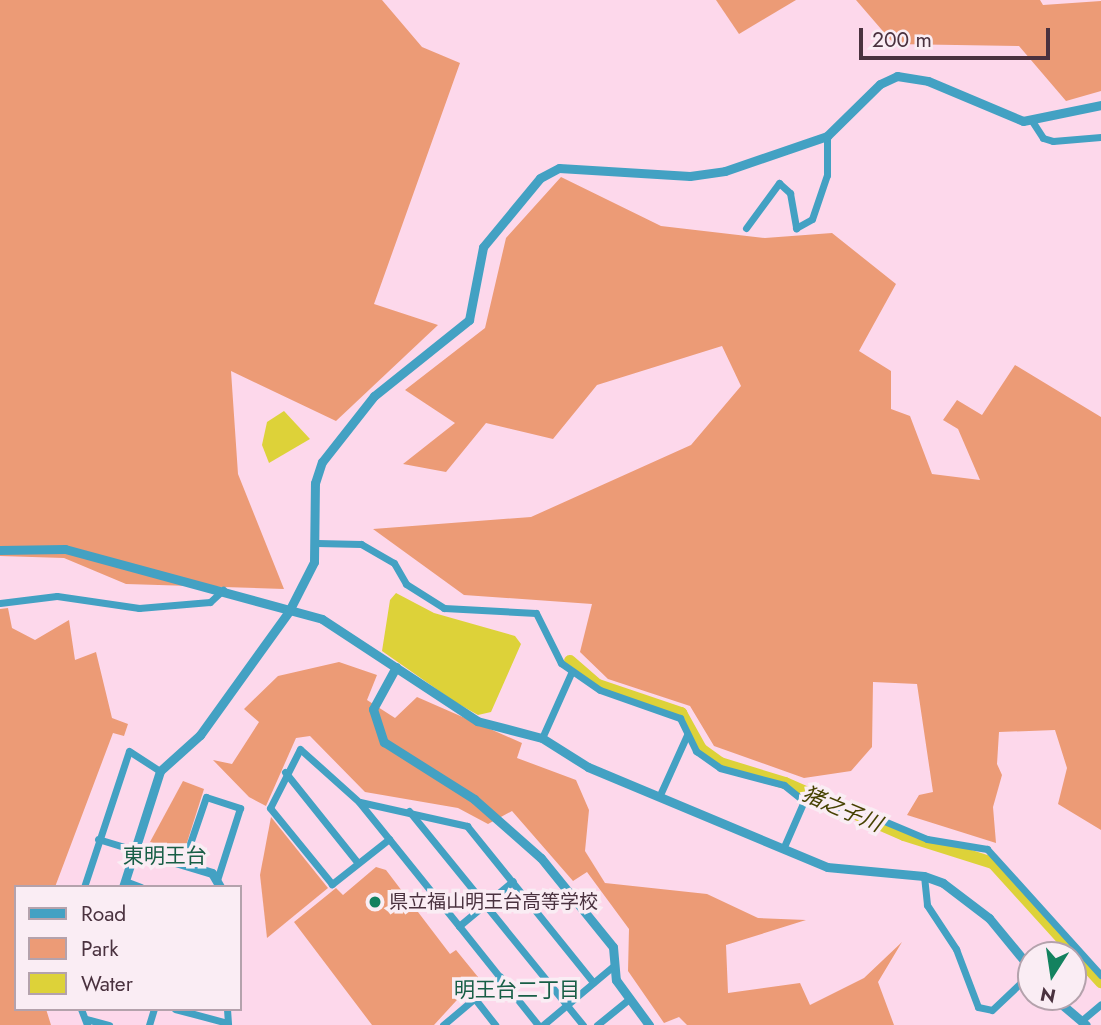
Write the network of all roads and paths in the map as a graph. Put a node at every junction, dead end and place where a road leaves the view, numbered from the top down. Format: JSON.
{"nodes":[{"id":1,"x":1101,"y":105,"type":"edge"},
{"id":2,"x":1032,"y":121,"type":"junction"},
{"id":3,"x":827,"y":136,"type":"junction"},
{"id":4,"x":1101,"y":137,"type":"edge"},
{"id":5,"x":746,"y":228,"type":"dead end"},
{"id":6,"x":317,"y":543,"type":"junction"},
{"id":7,"x":0,"y":550,"type":"edge"},
{"id":8,"x":223,"y":590,"type":"junction"},
{"id":9,"x":0,"y":603,"type":"edge"},
{"id":10,"x":289,"y":611,"type":"junction"},
{"id":11,"x":396,"y":667,"type":"junction"},
{"id":12,"x":572,"y":671,"type":"junction"},
{"id":13,"x":687,"y":735,"type":"junction"},
{"id":14,"x":542,"y":738,"type":"junction"},
{"id":15,"x":160,"y":771,"type":"junction"},
{"id":16,"x":285,"y":772,"type":"junction"},
{"id":17,"x":659,"y":797,"type":"junction"},
{"id":18,"x":804,"y":801,"type":"junction"},
{"id":19,"x":359,"y":802,"type":"junction"},
{"id":20,"x":409,"y":810,"type":"junction"},
{"id":21,"x":98,"y":839,"type":"junction"},
{"id":22,"x":388,"y":839,"type":"junction"},
{"id":23,"x":135,"y":849,"type":"junction"},
{"id":24,"x":783,"y":849,"type":"junction"},
{"id":25,"x":357,"y":862,"type":"junction"},
{"id":26,"x":183,"y":864,"type":"junction"},
{"id":27,"x":923,"y":876,"type":"junction"},
{"id":28,"x":513,"y":881,"type":"junction"},
{"id":29,"x":219,"y":883,"type":"edge"},
{"id":30,"x":124,"y":884,"type":"edge"},
{"id":31,"x":85,"y":885,"type":"edge"},
{"id":32,"x":485,"y":903,"type":"junction"},
{"id":33,"x":459,"y":926,"type":"junction"},
{"id":34,"x":1017,"y":953,"type":"edge"},
{"id":35,"x":612,"y":967,"type":"junction"},
{"id":36,"x":1101,"y":975,"type":"edge"},
{"id":37,"x":500,"y":977,"type":"junction"},
{"id":38,"x":593,"y":982,"type":"junction"},
{"id":39,"x":1017,"y":985,"type":"edge"},
{"id":40,"x":475,"y":999,"type":"junction"},
{"id":41,"x":628,"y":1000,"type":"junction"},
{"id":42,"x":1101,"y":1004,"type":"edge"},
{"id":43,"x":566,"y":1005,"type":"junction"},
{"id":44,"x":182,"y":1011,"type":"edge"},
{"id":45,"x":1069,"y":1011,"type":"edge"},
{"id":46,"x":86,"y":1022,"type":"edge"},
{"id":47,"x":226,"y":1023,"type":"edge"},
{"id":48,"x":1083,"y":1023,"type":"edge"},
{"id":49,"x":446,"y":1024,"type":"edge"},
{"id":50,"x":109,"y":1025,"type":"edge"},
{"id":51,"x":495,"y":1025,"type":"edge"},
{"id":52,"x":540,"y":1025,"type":"edge"},
{"id":53,"x":583,"y":1025,"type":"edge"},
{"id":54,"x":597,"y":1025,"type":"edge"},
{"id":55,"x":649,"y":1025,"type":"edge"}],
"edges":[{"from":1,"to":2,"type":"street"},
{"from":2,"to":3,"type":"street"},
{"from":2,"to":4,"type":"street"},
{"from":3,"to":5,"type":"street"},
{"from":3,"to":6,"type":"street"},
{"from":6,"to":10,"type":"street"},
{"from":6,"to":12,"type":"street"},
{"from":7,"to":8,"type":"street"},
{"from":8,"to":9,"type":"street"},
{"from":8,"to":10,"type":"street"},
{"from":10,"to":11,"type":"street"},
{"from":10,"to":15,"type":"street"},
{"from":11,"to":14,"type":"street"},
{"from":11,"to":35,"type":"street"},
{"from":12,"to":13,"type":"street"},
{"from":12,"to":14,"type":"street"},
{"from":13,"to":17,"type":"street"},
{"from":13,"to":18,"type":"street"},
{"from":14,"to":17,"type":"street"},
{"from":15,"to":21,"type":"street"},
{"from":15,"to":23,"type":"street"},
{"from":16,"to":19,"type":"street"},
{"from":16,"to":25,"type":"street"},
{"from":16,"to":25,"type":"street"},
{"from":17,"to":24,"type":"street"},
{"from":18,"to":24,"type":"street"},
{"from":18,"to":36,"type":"street"},
{"from":19,"to":20,"type":"street"},
{"from":19,"to":22,"type":"street"},
{"from":20,"to":28,"type":"street"},
{"from":20,"to":32,"type":"street"},
{"from":21,"to":23,"type":"street"},
{"from":21,"to":31,"type":"street"},
{"from":22,"to":25,"type":"street"},
{"from":22,"to":33,"type":"street"},
{"from":23,"to":26,"type":"street"},
{"from":23,"to":30,"type":"street"},
{"from":24,"to":27,"type":"street"},
{"from":26,"to":29,"type":"street"},
{"from":26,"to":29,"type":"street"},
{"from":27,"to":34,"type":"street"},
{"from":27,"to":39,"type":"street"},
{"from":28,"to":32,"type":"street"},
{"from":28,"to":38,"type":"street"},
{"from":32,"to":33,"type":"street"},
{"from":32,"to":43,"type":"street"},
{"from":33,"to":37,"type":"street"},
{"from":35,"to":38,"type":"street"},
{"from":35,"to":41,"type":"street"},
{"from":37,"to":40,"type":"street"},
{"from":37,"to":52,"type":"street"},
{"from":38,"to":43,"type":"street"},
{"from":40,"to":49,"type":"street"},
{"from":40,"to":51,"type":"street"},
{"from":41,"to":54,"type":"street"},
{"from":41,"to":55,"type":"street"},
{"from":42,"to":48,"type":"street"},
{"from":43,"to":52,"type":"street"},
{"from":43,"to":53,"type":"street"},
{"from":44,"to":47,"type":"street"},
{"from":45,"to":48,"type":"street"},
{"from":46,"to":50,"type":"street"}]}
